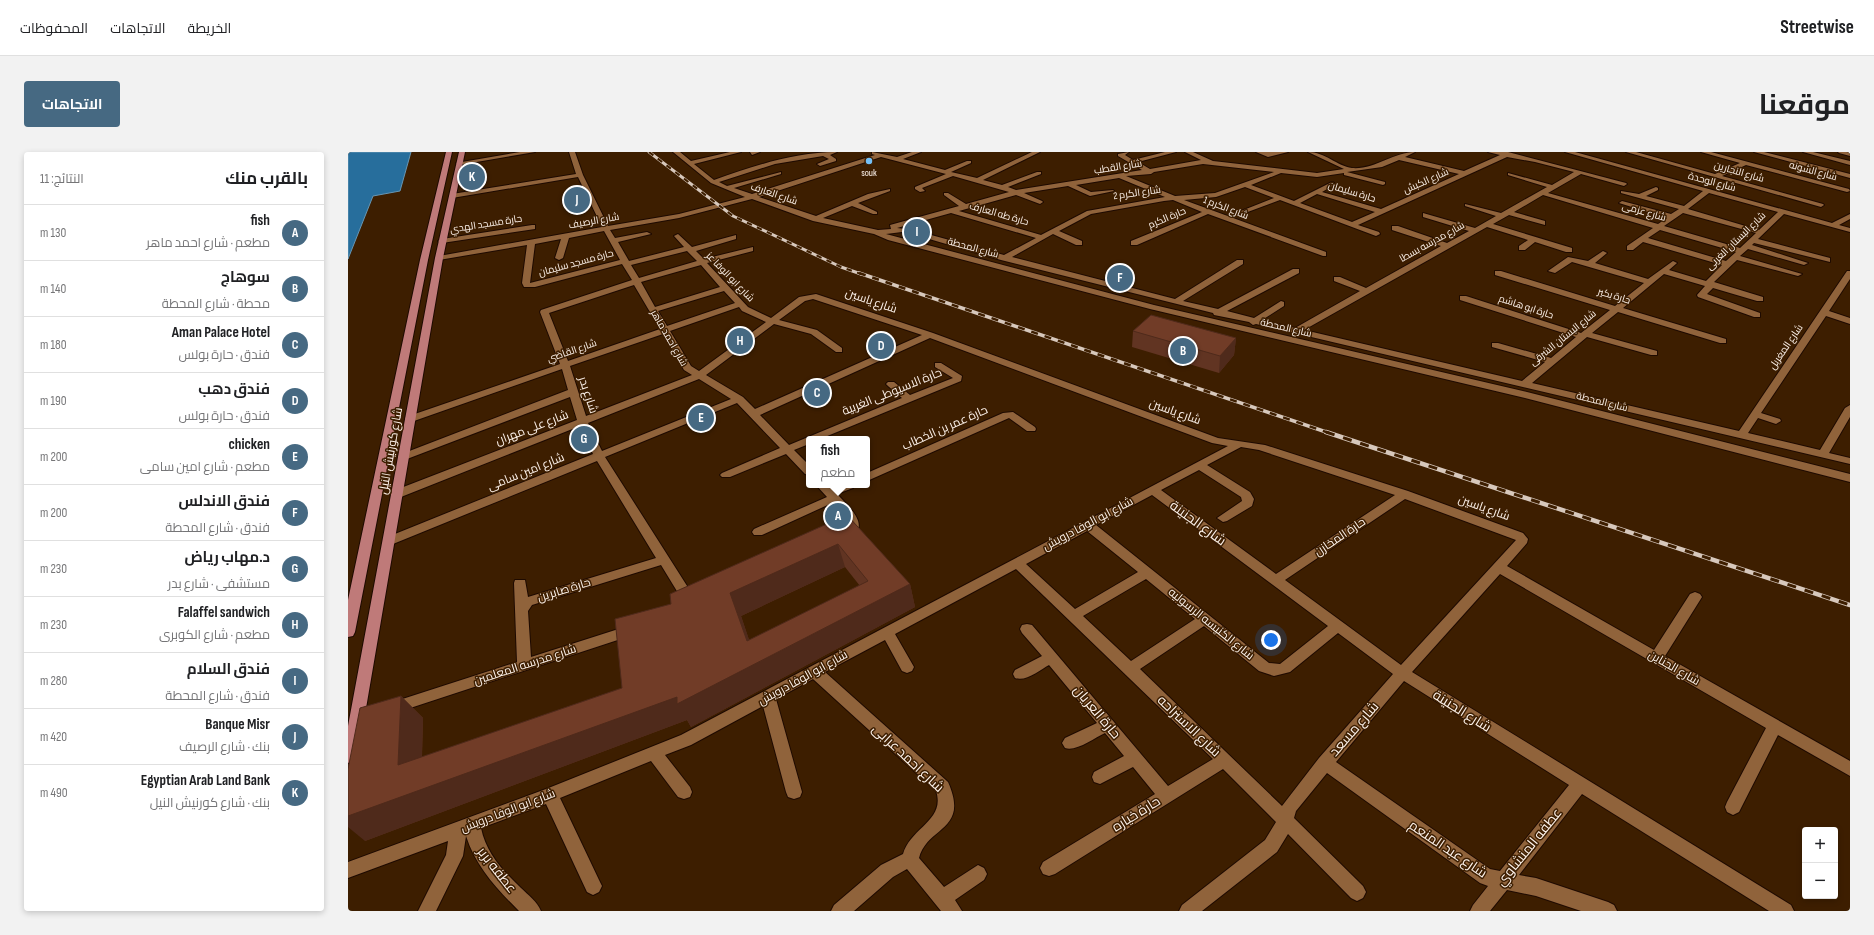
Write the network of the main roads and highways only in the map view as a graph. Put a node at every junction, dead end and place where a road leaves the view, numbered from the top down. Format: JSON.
{"nodes":[{"id":1,"x":449,"y":152,"type":"edge"},
{"id":2,"x":462,"y":152,"type":"edge"},
{"id":3,"x":348,"y":632,"type":"edge"},
{"id":4,"x":348,"y":756,"type":"edge"}],
"edges":[{"from":1,"to":3,"type":"main road","name":"شارع كورنيش النيل"},
{"from":2,"to":4,"type":"main road","name":"شارع كورنيش النيل"}]}
